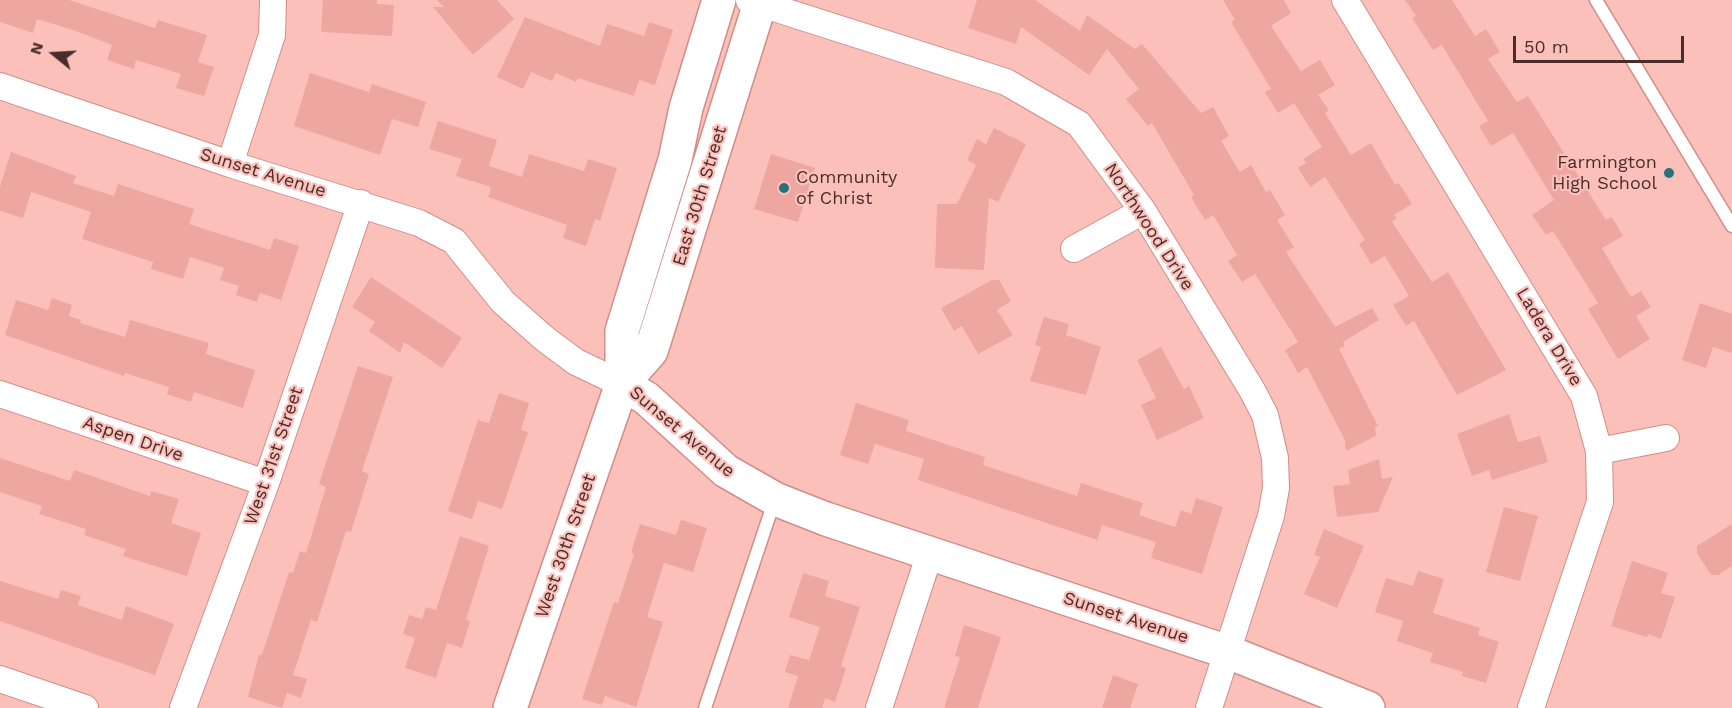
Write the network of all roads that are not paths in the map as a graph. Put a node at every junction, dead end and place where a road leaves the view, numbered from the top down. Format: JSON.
{"nodes":[{"id":1,"x":273,"y":0,"type":"edge"},
{"id":2,"x":719,"y":0,"type":"edge"},
{"id":3,"x":1346,"y":0,"type":"edge"},
{"id":4,"x":1596,"y":0,"type":"edge"},
{"id":5,"x":757,"y":1,"type":"edge"},
{"id":6,"x":0,"y":86,"type":"edge"},
{"id":7,"x":230,"y":164,"type":"junction"},
{"id":8,"x":360,"y":203,"type":"junction"},
{"id":9,"x":1143,"y":211,"type":"junction"},
{"id":10,"x":1732,"y":226,"type":"edge"},
{"id":11,"x":1074,"y":249,"type":"dead end"},
{"id":12,"x":622,"y":384,"type":"junction"},
{"id":13,"x":0,"y":394,"type":"edge"},
{"id":14,"x":1666,"y":438,"type":"dead end"},
{"id":15,"x":1599,"y":451,"type":"junction"},
{"id":16,"x":266,"y":483,"type":"junction"},
{"id":17,"x":775,"y":499,"type":"junction"},
{"id":18,"x":930,"y":554,"type":"junction"},
{"id":19,"x":1228,"y":652,"type":"junction"},
{"id":20,"x":0,"y":679,"type":"edge"},
{"id":21,"x":85,"y":708,"type":"edge"},
{"id":22,"x":183,"y":708,"type":"edge"},
{"id":23,"x":510,"y":708,"type":"edge"},
{"id":24,"x":705,"y":708,"type":"edge"},
{"id":25,"x":879,"y":708,"type":"edge"},
{"id":26,"x":1209,"y":708,"type":"edge"},
{"id":27,"x":1368,"y":708,"type":"edge"},
{"id":28,"x":1531,"y":708,"type":"edge"}],
"edges":[{"from":1,"to":7,"type":"street"},
{"from":2,"to":12,"type":"main road"},
{"from":3,"to":15,"type":"street","name":"Ladera Drive"},
{"from":4,"to":10,"type":"lane"},
{"from":5,"to":9,"type":"street","name":"Northwood Drive"},
{"from":5,"to":12,"type":"main road","name":"East 30th Street"},
{"from":6,"to":7,"type":"street","name":"Sunset Avenue"},
{"from":7,"to":8,"type":"street","name":"Sunset Avenue"},
{"from":8,"to":12,"type":"street","name":"Sunset Avenue"},
{"from":8,"to":16,"type":"street","name":"West 31st Street"},
{"from":9,"to":11,"type":"street"},
{"from":9,"to":19,"type":"street","name":"Northwood Drive"},
{"from":12,"to":17,"type":"main road","name":"Sunset Avenue"},
{"from":12,"to":23,"type":"main road","name":"West 30th Street"},
{"from":13,"to":16,"type":"street","name":"Aspen Drive"},
{"from":14,"to":15,"type":"street"},
{"from":15,"to":28,"type":"street","name":"Ladera Drive"},
{"from":16,"to":22,"type":"street","name":"West 31st Street"},
{"from":17,"to":18,"type":"main road","name":"Sunset Avenue"},
{"from":17,"to":24,"type":"lane"},
{"from":18,"to":19,"type":"main road","name":"Sunset Avenue"},
{"from":18,"to":25,"type":"street"},
{"from":19,"to":26,"type":"street","name":"Northwood Drive"},
{"from":19,"to":27,"type":"main road","name":"Sunset Avenue"},
{"from":20,"to":21,"type":"street"}]}
